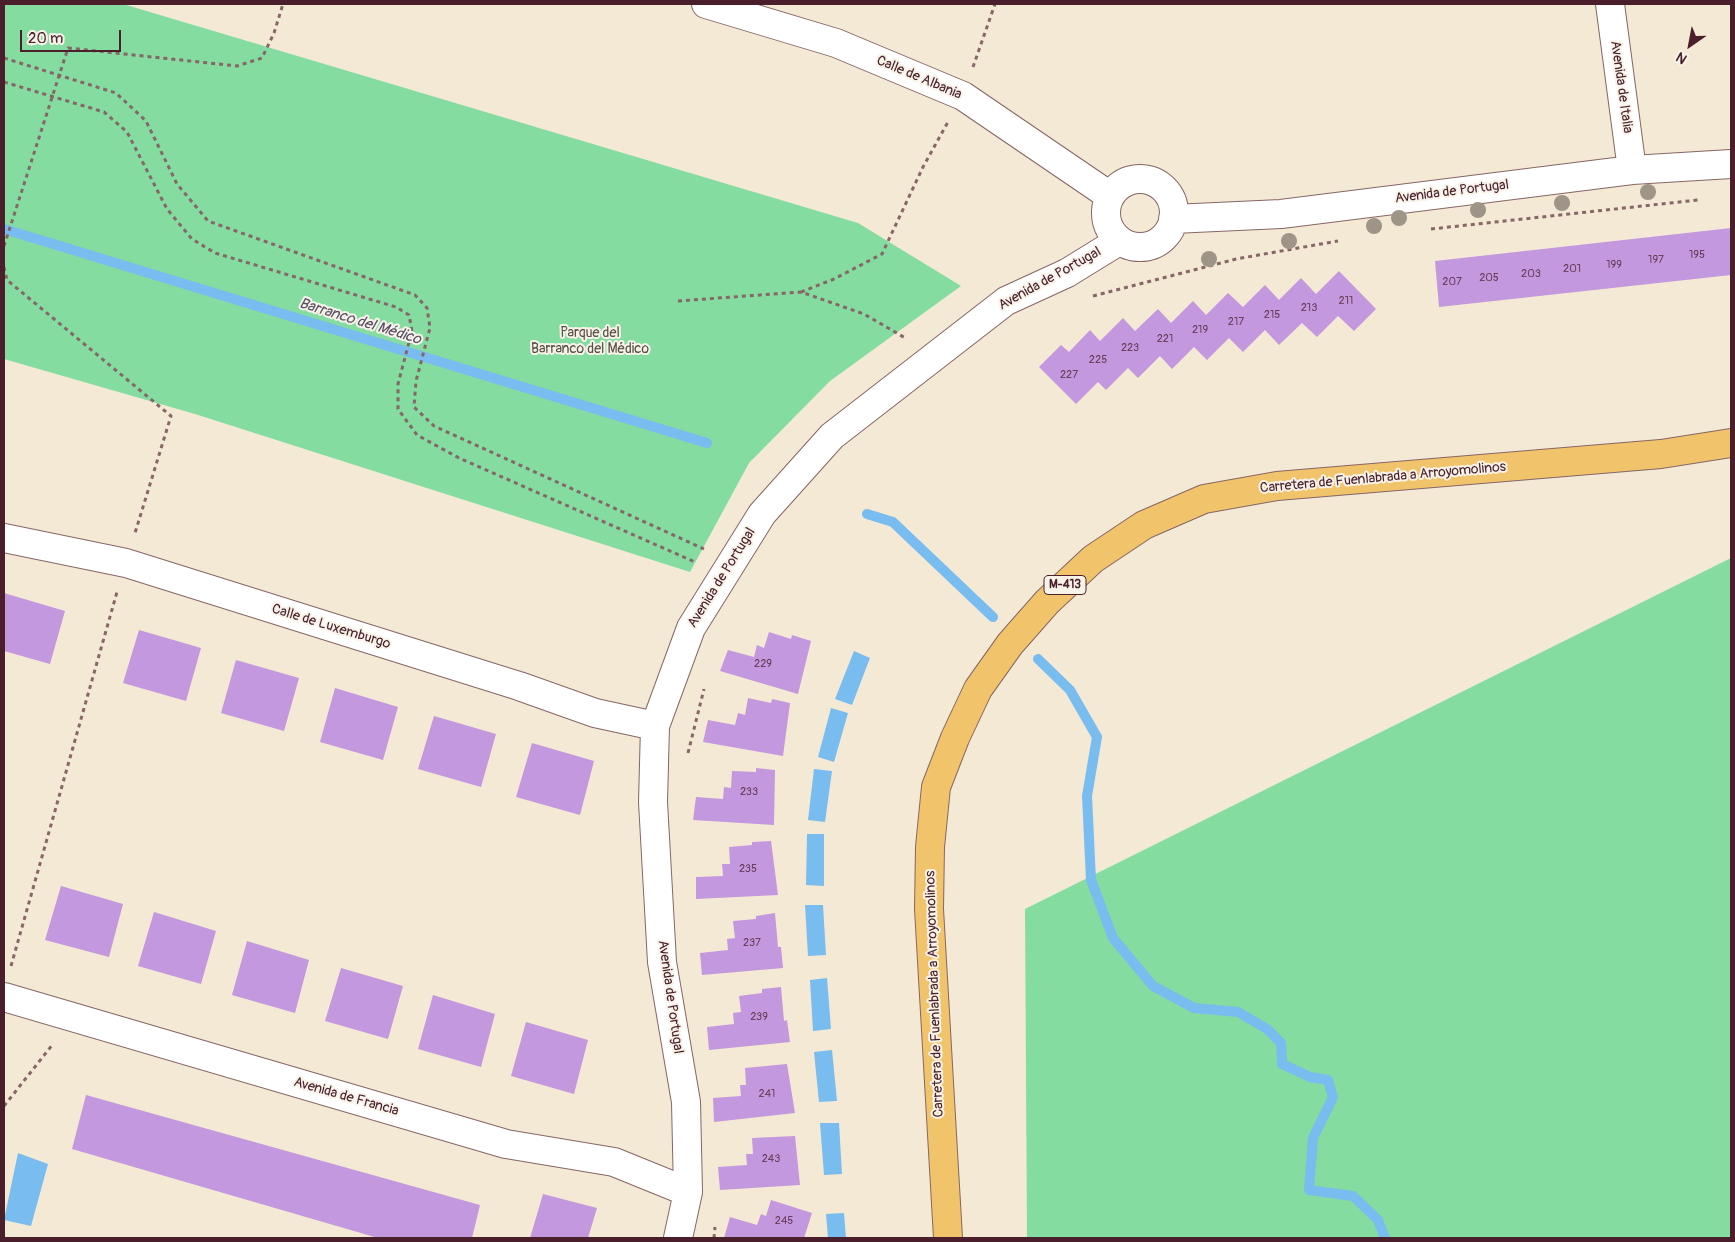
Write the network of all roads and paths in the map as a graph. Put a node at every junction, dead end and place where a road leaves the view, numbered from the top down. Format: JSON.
{"nodes":[{"id":1,"x":283,"y":4,"type":"edge"},
{"id":2,"x":706,"y":4,"type":"edge"},
{"id":3,"x":995,"y":4,"type":"edge"},
{"id":4,"x":1610,"y":4,"type":"edge"},
{"id":5,"x":4,"y":58,"type":"edge"},
{"id":6,"x":60,"y":76,"type":"junction"},
{"id":7,"x":4,"y":82,"type":"edge"},
{"id":8,"x":963,"y":96,"type":"junction"},
{"id":9,"x":53,"y":98,"type":"junction"},
{"id":10,"x":1731,"y":164,"type":"edge"},
{"id":11,"x":1632,"y":170,"type":"junction"},
{"id":12,"x":1110,"y":196,"type":"junction"},
{"id":13,"x":1703,"y":199,"type":"dead end"},
{"id":14,"x":1173,"y":219,"type":"junction"},
{"id":15,"x":1424,"y":230,"type":"dead end"},
{"id":16,"x":1346,"y":240,"type":"dead end"},
{"id":17,"x":1119,"y":241,"type":"junction"},
{"id":18,"x":4,"y":246,"type":"edge"},
{"id":19,"x":4,"y":267,"type":"edge"},
{"id":20,"x":801,"y":292,"type":"junction"},
{"id":21,"x":1092,"y":296,"type":"dead end"},
{"id":22,"x":678,"y":301,"type":"dead end"},
{"id":23,"x":936,"y":355,"type":"junction"},
{"id":24,"x":1731,"y":443,"type":"edge"},
{"id":25,"x":4,"y":538,"type":"edge"},
{"id":26,"x":126,"y":563,"type":"junction"},
{"id":27,"x":728,"y":568,"type":"junction"},
{"id":28,"x":706,"y":684,"type":"dead end"},
{"id":29,"x":655,"y":726,"type":"junction"},
{"id":30,"x":688,"y":757,"type":"dead end"},
{"id":31,"x":6,"y":985,"type":"edge"},
{"id":32,"x":73,"y":1018,"type":"junction"},
{"id":33,"x":4,"y":1106,"type":"edge"},
{"id":34,"x":688,"y":1192,"type":"junction"},
{"id":35,"x":715,"y":1222,"type":"dead end"},
{"id":36,"x":678,"y":1238,"type":"edge"},
{"id":37,"x":714,"y":1238,"type":"edge"},
{"id":38,"x":948,"y":1238,"type":"edge"}],
"edges":[{"from":1,"to":6,"type":"path"},
{"from":2,"to":8,"type":"street","name":"Calle de Albania"},
{"from":3,"to":8,"type":"path"},
{"from":4,"to":11,"type":"street","name":"Avenida de Italia"},
{"from":5,"to":6,"type":"path"},
{"from":6,"to":9,"type":"path"},
{"from":6,"to":27,"type":"path"},
{"from":7,"to":9,"type":"path"},
{"from":8,"to":12,"type":"street","name":"Calle de Albania"},
{"from":8,"to":20,"type":"path"},
{"from":9,"to":18,"type":"path"},
{"from":9,"to":27,"type":"path"},
{"from":10,"to":11,"type":"street","name":"Avenida de Portugal"},
{"from":11,"to":14,"type":"street","name":"Avenida de Portugal"},
{"from":12,"to":14,"type":"street"},
{"from":12,"to":17,"type":"street"},
{"from":13,"to":15,"type":"path"},
{"from":14,"to":17,"type":"street"},
{"from":16,"to":21,"type":"path"},
{"from":17,"to":23,"type":"street","name":"Avenida de Portugal"},
{"from":19,"to":26,"type":"path"},
{"from":20,"to":22,"type":"path"},
{"from":20,"to":23,"type":"path"},
{"from":23,"to":27,"type":"street","name":"Avenida de Portugal"},
{"from":24,"to":38,"type":"main road","name":"Carretera de Fuenlabrada a Arroyomolinos","number":"M-413"},
{"from":25,"to":26,"type":"street","name":"Calle de Luxemburgo"},
{"from":26,"to":29,"type":"street","name":"Calle de Luxemburgo"},
{"from":26,"to":31,"type":"path"},
{"from":27,"to":29,"type":"street","name":"Avenida de Portugal"},
{"from":28,"to":30,"type":"path"},
{"from":29,"to":34,"type":"street","name":"Avenida de Portugal"},
{"from":31,"to":32,"type":"street","name":"Avenida de Francia"},
{"from":32,"to":33,"type":"path"},
{"from":32,"to":34,"type":"street","name":"Avenida de Francia"},
{"from":34,"to":36,"type":"street","name":"Avenida de Portugal"},
{"from":35,"to":37,"type":"path"}]}
